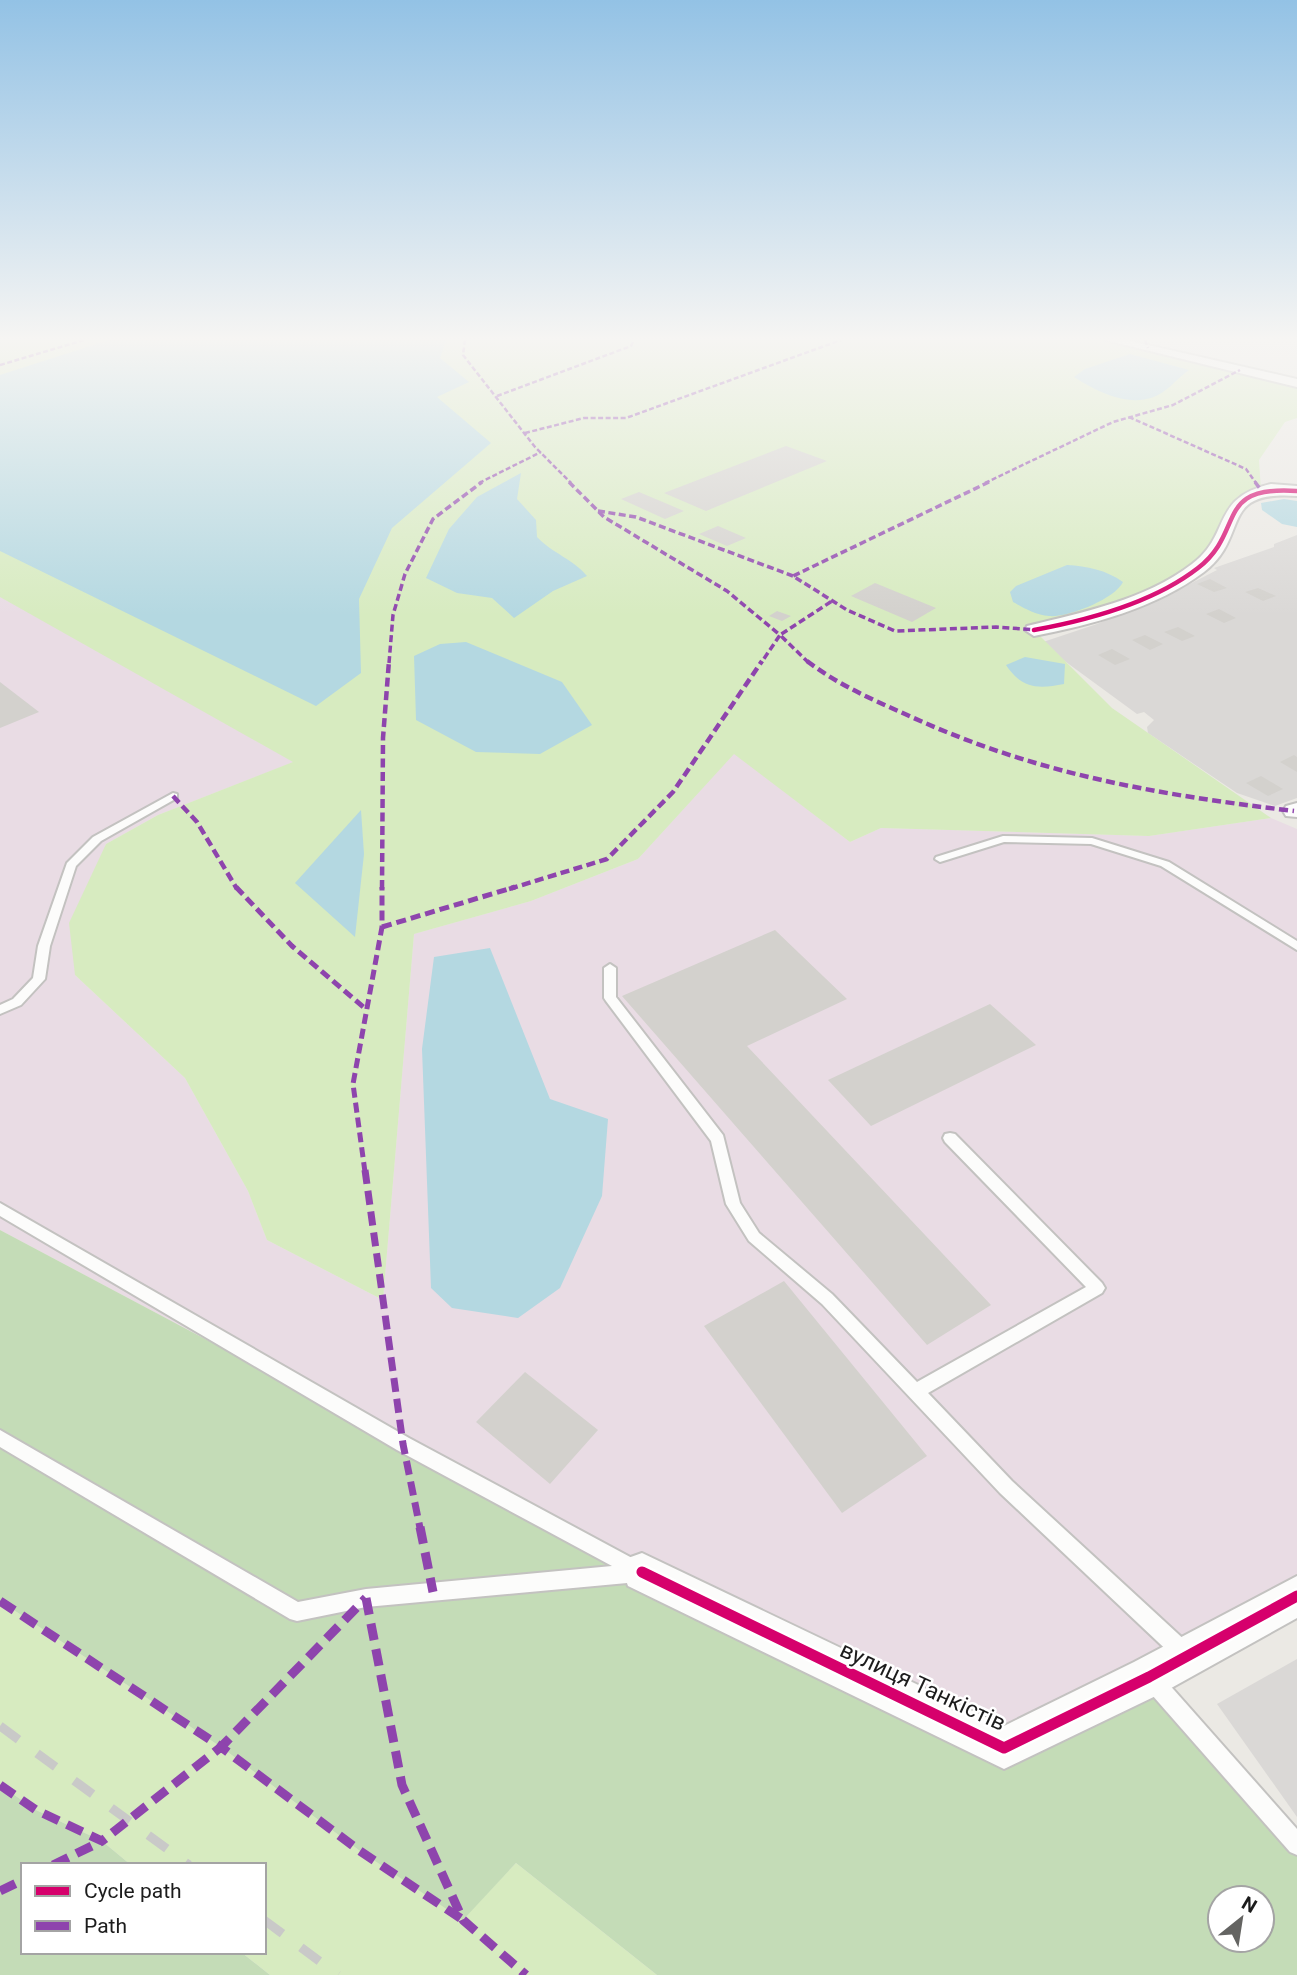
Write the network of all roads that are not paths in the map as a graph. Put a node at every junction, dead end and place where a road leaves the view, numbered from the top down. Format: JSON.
{"nodes":[{"id":1,"x":1297,"y":491,"type":"edge"},
{"id":2,"x":1034,"y":630,"type":"dead end"},
{"id":3,"x":173,"y":796,"type":"dead end"},
{"id":4,"x":940,"y":859,"type":"dead end"},
{"id":5,"x":1297,"y":946,"type":"edge"},
{"id":6,"x":610,"y":968,"type":"dead end"},
{"id":7,"x":0,"y":1010,"type":"edge"},
{"id":8,"x":950,"y":1138,"type":"dead end"},
{"id":9,"x":0,"y":1209,"type":"edge"},
{"id":10,"x":915,"y":1392,"type":"junction"},
{"id":11,"x":0,"y":1438,"type":"edge"},
{"id":12,"x":642,"y":1572,"type":"junction"},
{"id":13,"x":1297,"y":1596,"type":"edge"},
{"id":14,"x":1187,"y":1656,"type":"junction"},
{"id":15,"x":1149,"y":1677,"type":"junction"},
{"id":16,"x":1297,"y":1845,"type":"edge"}],
"edges":[{"from":1,"to":2,"type":"street"},
{"from":3,"to":7,"type":"lane"},
{"from":4,"to":5,"type":"lane"},
{"from":6,"to":10,"type":"lane"},
{"from":8,"to":10,"type":"lane"},
{"from":9,"to":12,"type":"lane"},
{"from":10,"to":14,"type":"lane"},
{"from":11,"to":12,"type":"lane"},
{"from":12,"to":15,"type":"street","name":"вулиця Танкістів"},
{"from":13,"to":14,"type":"street","name":"вулиця Танкістів"},
{"from":14,"to":15,"type":"street","name":"вулиця Танкістів"},
{"from":15,"to":16,"type":"lane"}]}
